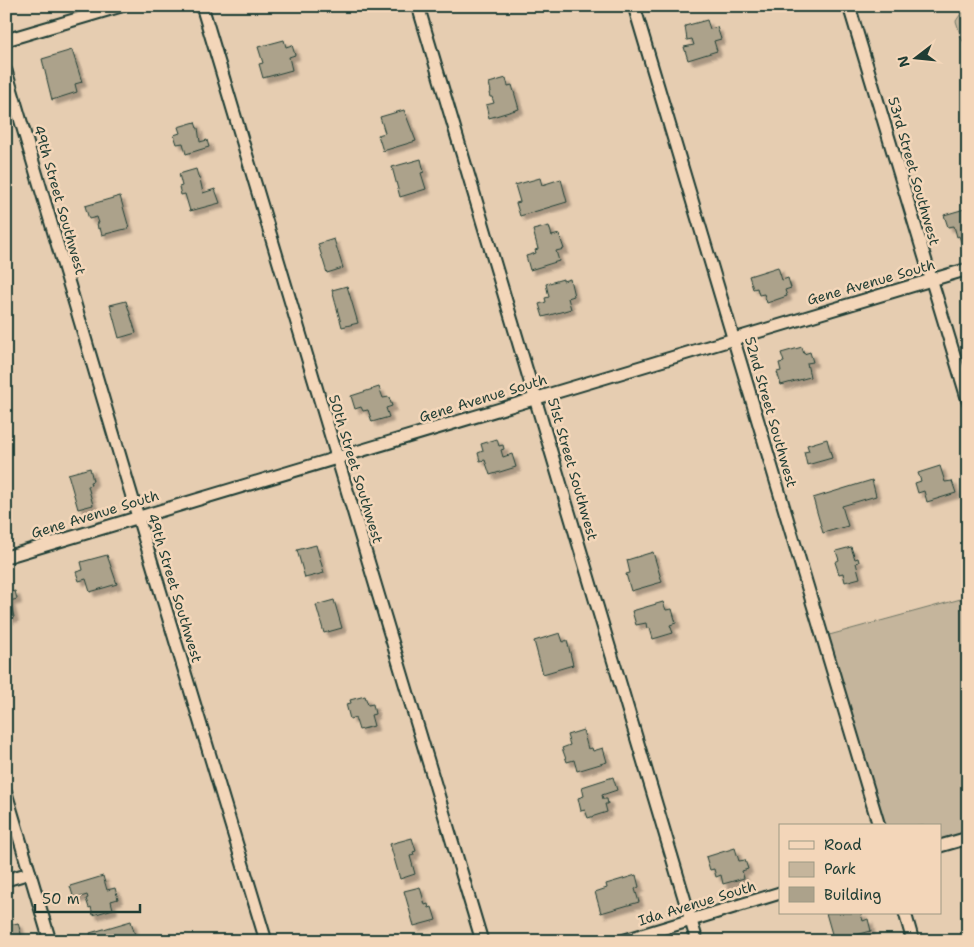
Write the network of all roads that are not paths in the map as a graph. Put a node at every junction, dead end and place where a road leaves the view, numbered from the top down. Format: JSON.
{"nodes":[{"id":1,"x":121,"y":6,"type":"edge"},
{"id":2,"x":202,"y":6,"type":"edge"},
{"id":3,"x":418,"y":6,"type":"edge"},
{"id":4,"x":634,"y":6,"type":"edge"},
{"id":5,"x":849,"y":6,"type":"edge"},
{"id":6,"x":6,"y":40,"type":"edge"},
{"id":7,"x":6,"y":71,"type":"edge"},
{"id":8,"x":968,"y":269,"type":"edge"},
{"id":9,"x":930,"y":280,"type":"junction"},
{"id":10,"x":734,"y":338,"type":"junction"},
{"id":11,"x":536,"y":398,"type":"junction"},
{"id":12,"x":968,"y":401,"type":"edge"},
{"id":13,"x":337,"y":457,"type":"junction"},
{"id":14,"x":138,"y":517,"type":"junction"},
{"id":15,"x":6,"y":557,"type":"edge"},
{"id":16,"x":6,"y":793,"type":"edge"},
{"id":17,"x":878,"y":824,"type":"edge"},
{"id":18,"x":968,"y":838,"type":"edge"},
{"id":19,"x":942,"y":845,"type":"edge"},
{"id":20,"x":30,"y":873,"type":"junction"},
{"id":21,"x":6,"y":880,"type":"edge"},
{"id":22,"x":779,"y":894,"type":"edge"},
{"id":23,"x":905,"y":914,"type":"edge"},
{"id":24,"x":691,"y":920,"type":"junction"},
{"id":25,"x":50,"y":941,"type":"edge"},
{"id":26,"x":266,"y":941,"type":"edge"},
{"id":27,"x":482,"y":941,"type":"edge"},
{"id":28,"x":622,"y":941,"type":"edge"},
{"id":29,"x":697,"y":941,"type":"edge"},
{"id":30,"x":913,"y":941,"type":"edge"}],
"edges":[{"from":1,"to":6,"type":"street"},
{"from":2,"to":13,"type":"street","name":"50th Street Southwest"},
{"from":3,"to":11,"type":"street","name":"51st Street Southwest"},
{"from":4,"to":10,"type":"street","name":"52nd Street Southwest"},
{"from":5,"to":9,"type":"street","name":"53rd Street Southwest"},
{"from":7,"to":14,"type":"street","name":"49th Street Southwest"},
{"from":8,"to":9,"type":"street","name":"Gene Avenue South"},
{"from":9,"to":10,"type":"street","name":"Gene Avenue South"},
{"from":9,"to":12,"type":"street","name":"53rd Street Southwest"},
{"from":10,"to":11,"type":"street","name":"Gene Avenue South"},
{"from":10,"to":17,"type":"street","name":"52nd Street Southwest"},
{"from":11,"to":13,"type":"street","name":"Gene Avenue South"},
{"from":11,"to":24,"type":"street","name":"51st Street Southwest"},
{"from":13,"to":14,"type":"street","name":"Gene Avenue South"},
{"from":13,"to":27,"type":"street","name":"50th Street Southwest"},
{"from":14,"to":15,"type":"street","name":"Gene Avenue South"},
{"from":14,"to":26,"type":"street","name":"49th Street Southwest"},
{"from":16,"to":20,"type":"street"},
{"from":18,"to":19,"type":"street"},
{"from":20,"to":21,"type":"street"},
{"from":20,"to":25,"type":"street"},
{"from":22,"to":24,"type":"street","name":"Ida Avenue South"},
{"from":23,"to":30,"type":"street"},
{"from":24,"to":28,"type":"street","name":"Ida Avenue South"},
{"from":24,"to":29,"type":"street","name":"51st Street Southwest"}]}
